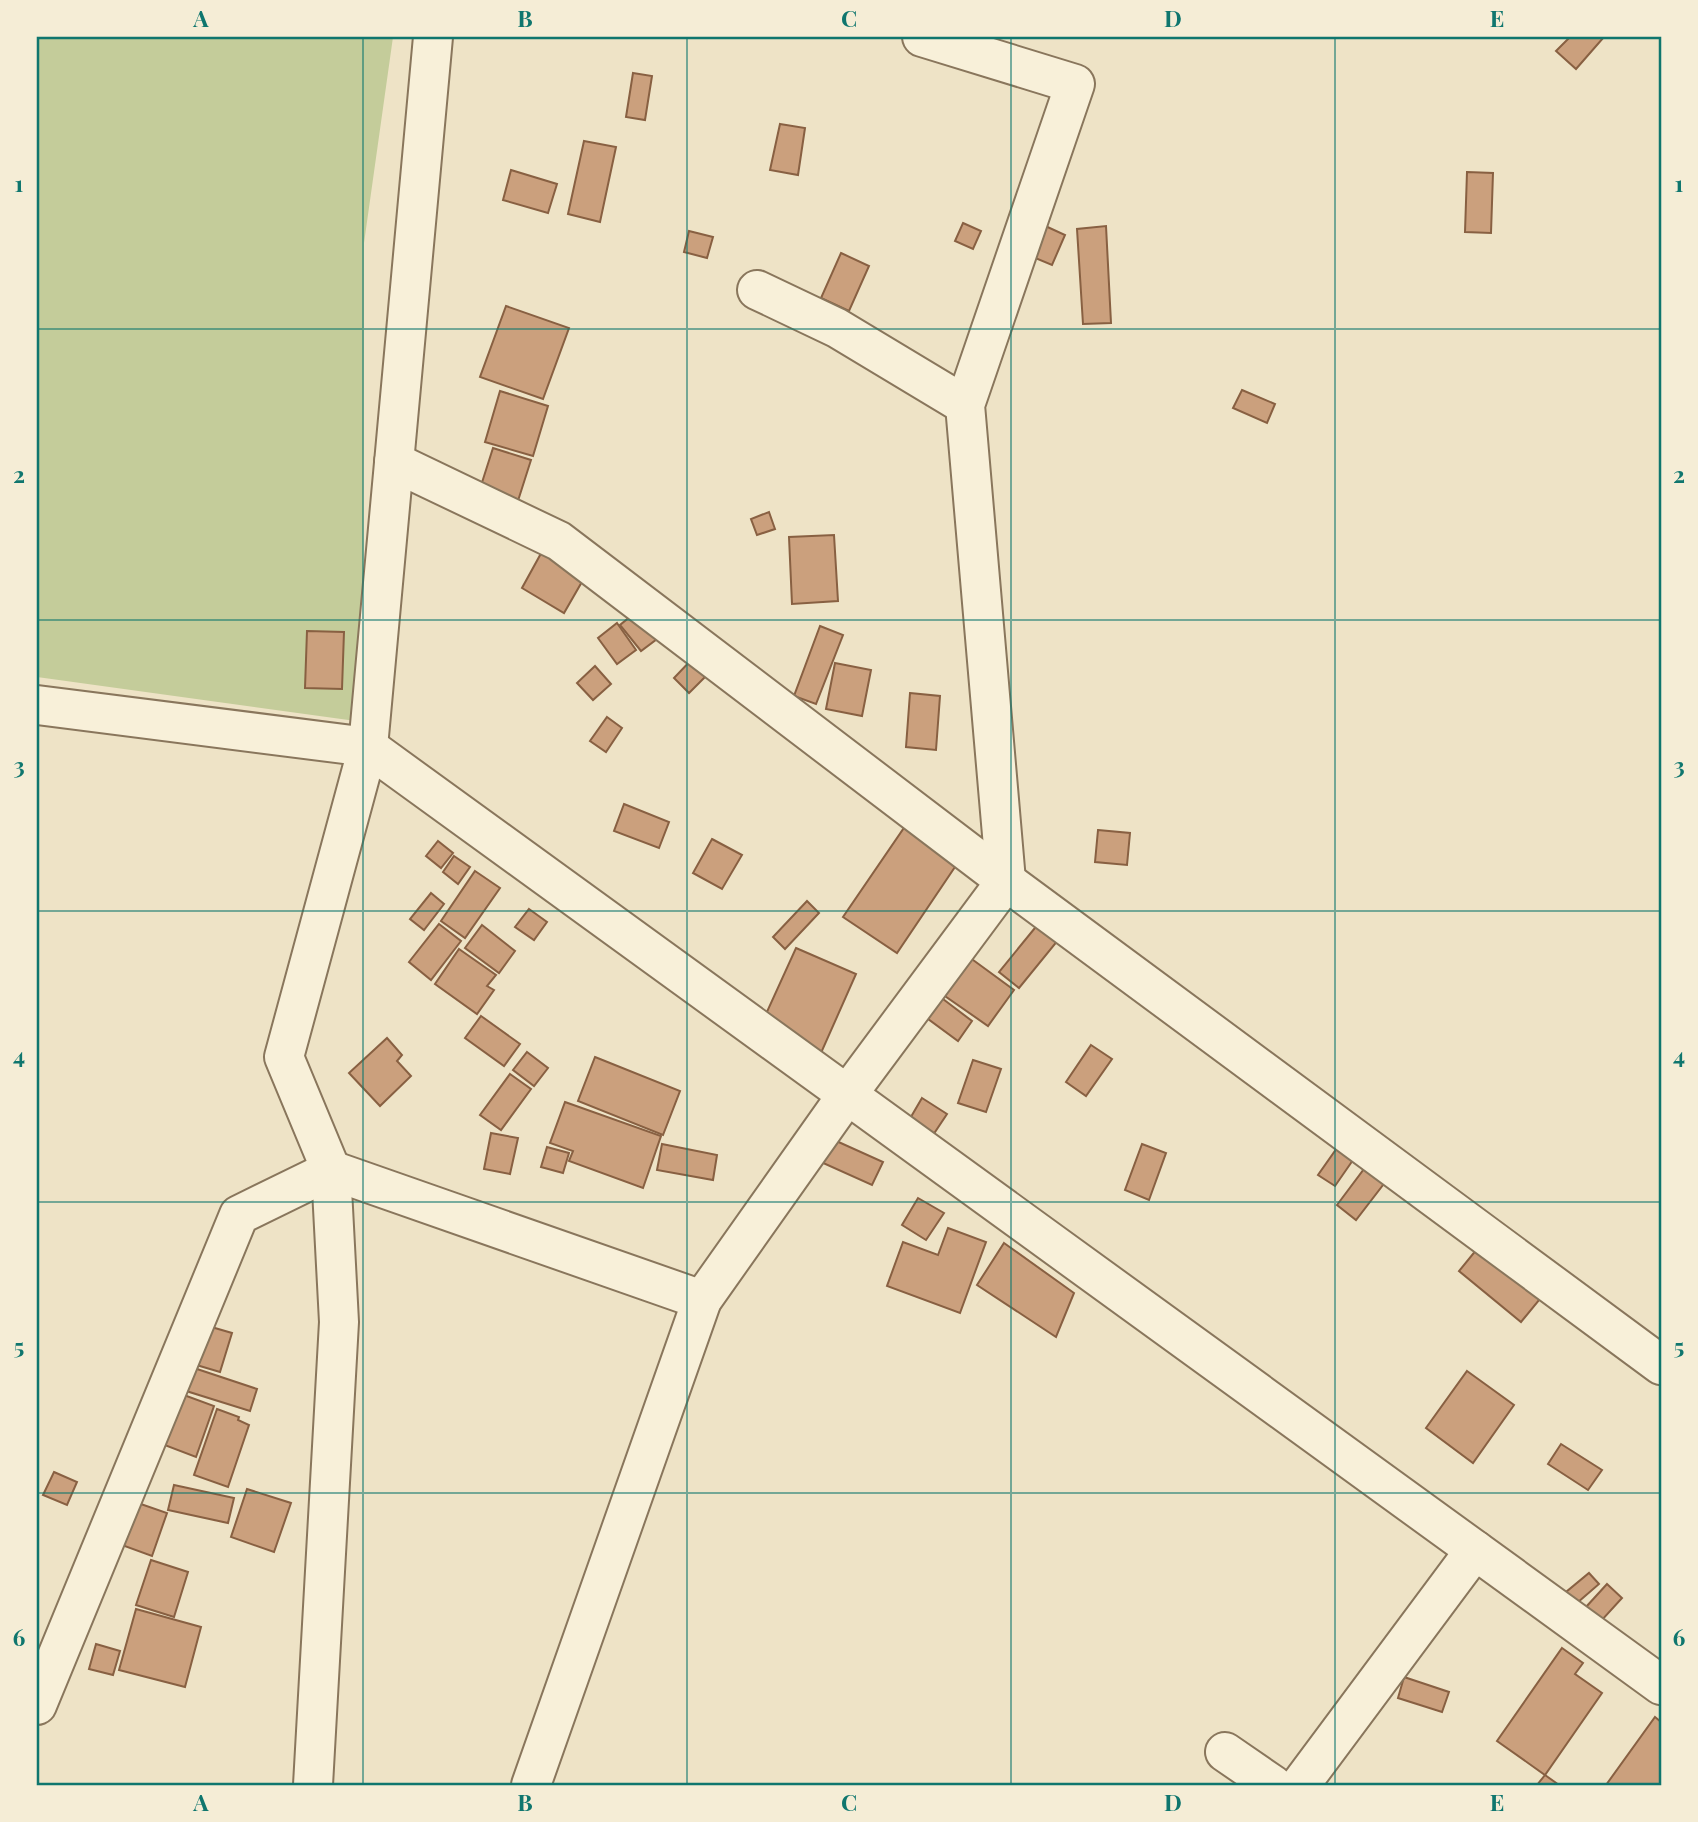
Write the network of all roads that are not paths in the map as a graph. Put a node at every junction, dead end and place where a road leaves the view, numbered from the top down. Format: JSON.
{"nodes":[{"id":1,"x":433,"y":37,"type":"edge"},
{"id":2,"x":922,"y":37,"type":"edge"},
{"id":3,"x":1017,"y":51,"type":"edge"},
{"id":4,"x":757,"y":290,"type":"dead end"},
{"id":5,"x":965,"y":405,"type":"junction"},
{"id":6,"x":394,"y":462,"type":"junction"},
{"id":7,"x":37,"y":705,"type":"edge"},
{"id":8,"x":368,"y":747,"type":"junction"},
{"id":9,"x":1006,"y":881,"type":"junction"},
{"id":10,"x":847,"y":1095,"type":"junction"},
{"id":11,"x":331,"y":1170,"type":"junction"},
{"id":12,"x":702,"y":1300,"type":"junction"},
{"id":13,"x":1661,"y":1365,"type":"edge"},
{"id":14,"x":1475,"y":1550,"type":"junction"},
{"id":15,"x":1661,"y":1685,"type":"edge"},
{"id":16,"x":37,"y":1705,"type":"edge"},
{"id":17,"x":1225,"y":1752,"type":"dead end"},
{"id":18,"x":313,"y":1785,"type":"edge"},
{"id":19,"x":531,"y":1785,"type":"edge"},
{"id":20,"x":1273,"y":1785,"type":"edge"},
{"id":21,"x":1300,"y":1785,"type":"edge"}],
"edges":[{"from":1,"to":6,"type":"street"},
{"from":2,"to":3,"type":"street"},
{"from":3,"to":5,"type":"street"},
{"from":4,"to":5,"type":"street"},
{"from":5,"to":9,"type":"street"},
{"from":6,"to":8,"type":"street"},
{"from":6,"to":9,"type":"street"},
{"from":7,"to":8,"type":"street"},
{"from":8,"to":10,"type":"street"},
{"from":8,"to":11,"type":"street"},
{"from":9,"to":10,"type":"street"},
{"from":9,"to":13,"type":"street"},
{"from":10,"to":12,"type":"street"},
{"from":10,"to":14,"type":"street"},
{"from":11,"to":12,"type":"street"},
{"from":11,"to":16,"type":"street"},
{"from":11,"to":18,"type":"street"},
{"from":12,"to":19,"type":"street"},
{"from":14,"to":15,"type":"street"},
{"from":14,"to":21,"type":"street"},
{"from":17,"to":20,"type":"street"}]}
